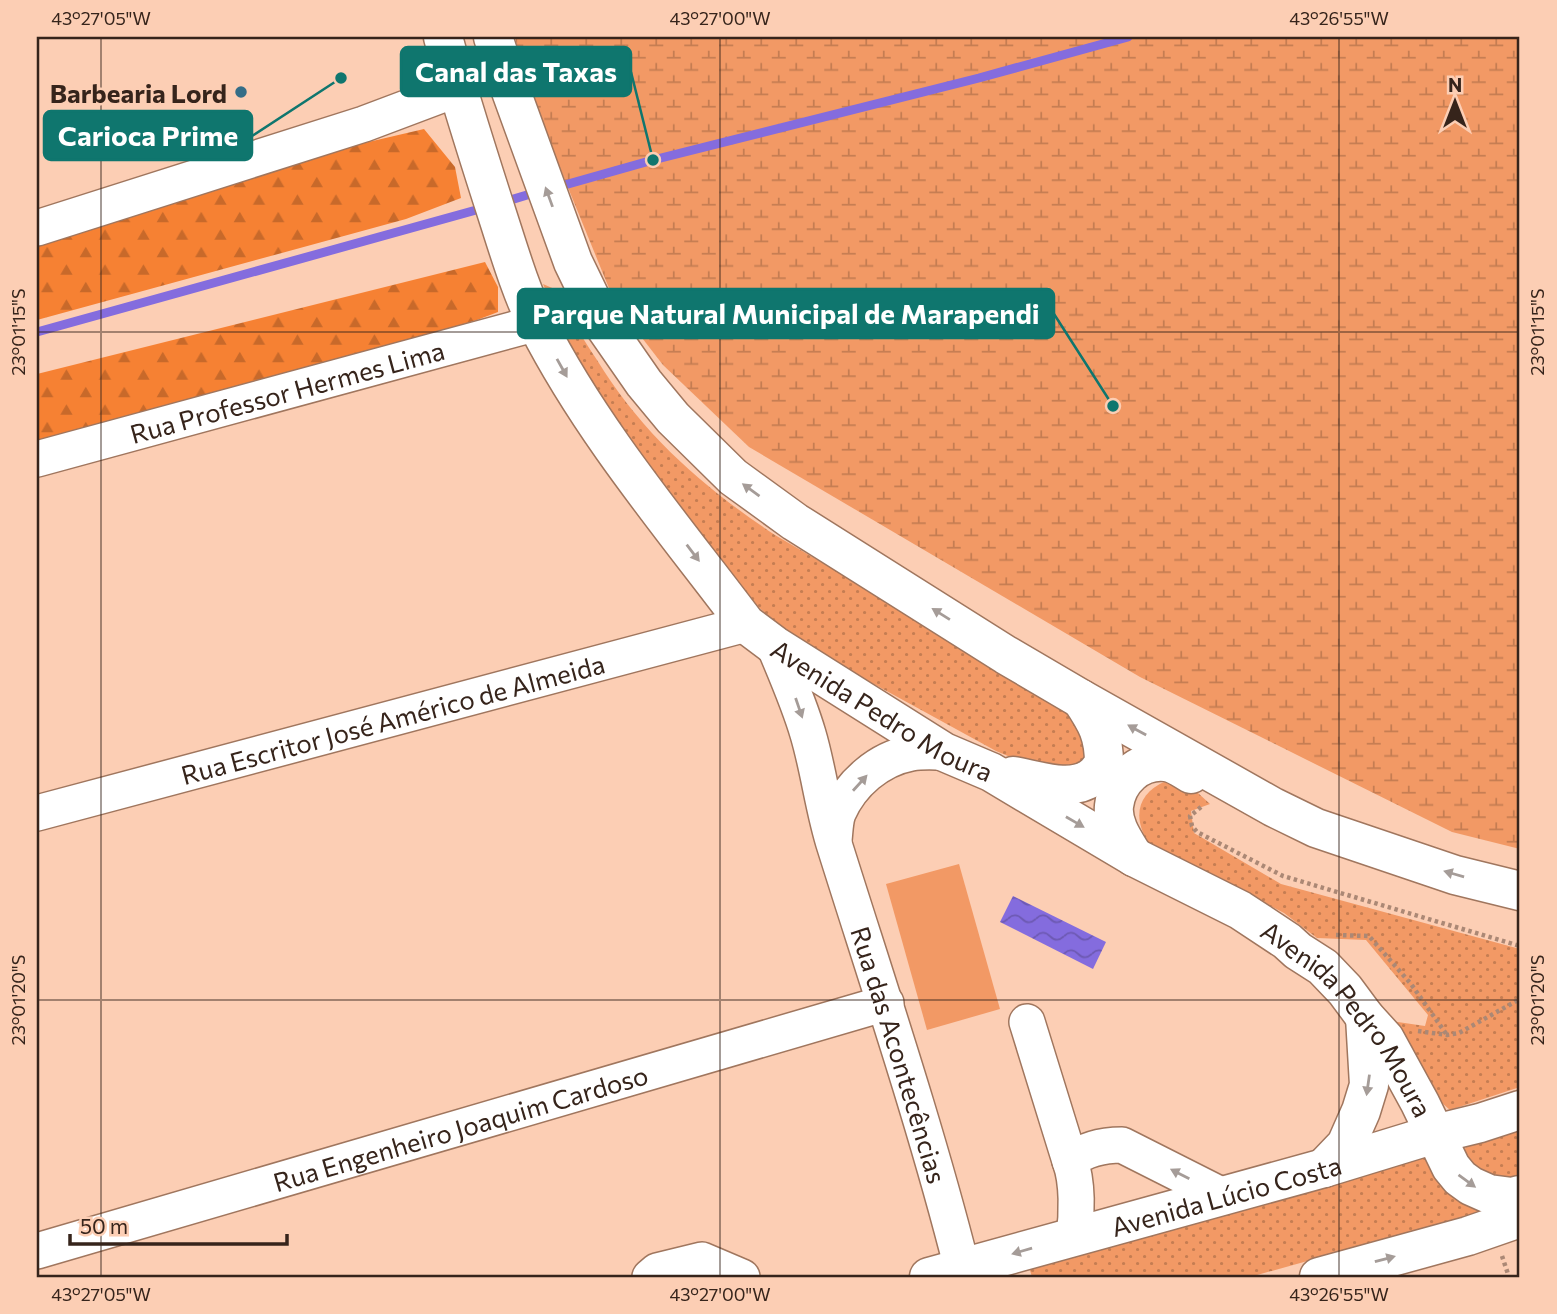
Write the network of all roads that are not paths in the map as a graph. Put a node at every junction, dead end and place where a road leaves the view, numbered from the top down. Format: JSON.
{"nodes":[{"id":1,"x":443,"y":37,"type":"edge"},
{"id":2,"x":493,"y":37,"type":"edge"},
{"id":3,"x":460,"y":98,"type":"junction"},
{"id":4,"x":37,"y":228,"type":"edge"},
{"id":5,"x":537,"y":323,"type":"junction"},
{"id":6,"x":37,"y":459,"type":"edge"},
{"id":7,"x":760,"y":634,"type":"junction"},
{"id":8,"x":1081,"y":699,"type":"junction"},
{"id":9,"x":944,"y":752,"type":"junction"},
{"id":10,"x":991,"y":772,"type":"junction"},
{"id":11,"x":1273,"y":807,"type":"junction"},
{"id":12,"x":37,"y":813,"type":"edge"},
{"id":13,"x":834,"y":844,"type":"junction"},
{"id":14,"x":1134,"y":857,"type":"junction"},
{"id":15,"x":1520,"y":891,"type":"edge"},
{"id":16,"x":886,"y":1003,"type":"junction"},
{"id":17,"x":1364,"y":1017,"type":"junction"},
{"id":18,"x":1027,"y":1022,"type":"dead end"},
{"id":19,"x":1520,"y":1110,"type":"edge"},
{"id":20,"x":1435,"y":1134,"type":"junction"},
{"id":21,"x":1070,"y":1161,"type":"junction"},
{"id":22,"x":1324,"y":1168,"type":"junction"},
{"id":23,"x":1520,"y":1195,"type":"edge"},
{"id":24,"x":1223,"y":1196,"type":"junction"},
{"id":25,"x":1510,"y":1234,"type":"edge"},
{"id":26,"x":1074,"y":1237,"type":"junction"},
{"id":27,"x":37,"y":1251,"type":"edge"},
{"id":28,"x":945,"y":1273,"type":"edge"},
{"id":29,"x":650,"y":1277,"type":"edge"},
{"id":30,"x":742,"y":1277,"type":"edge"},
{"id":31,"x":1319,"y":1277,"type":"edge"}],
"edges":[{"from":1,"to":3,"type":"main road","name":"Avenida Pedro Moura"},
{"from":8,"to":2,"type":"main road","one_way":true},
{"from":3,"to":4,"type":"street"},
{"from":3,"to":5,"type":"main road","name":"Avenida Pedro Moura"},
{"from":5,"to":6,"type":"street","name":"Rua Professor Hermes Lima"},
{"from":5,"to":7,"type":"main road","name":"Avenida Pedro Moura","one_way":true},
{"from":7,"to":9,"type":"main road","name":"Avenida Pedro Moura"},
{"from":7,"to":12,"type":"street","name":"Rua Escritor José Américo de Almeida"},
{"from":7,"to":13,"type":"street","name":"Rua das Acontecências","one_way":true},
{"from":8,"to":10,"type":"main road"},
{"from":11,"to":8,"type":"main road","one_way":true},
{"from":9,"to":10,"type":"main road","name":"Avenida Pedro Moura"},
{"from":13,"to":9,"type":"street","name":"Rua das Acontecências","one_way":true},
{"from":10,"to":14,"type":"main road","name":"Avenida Pedro Moura","one_way":true},
{"from":11,"to":14,"type":"main road"},
{"from":15,"to":11,"type":"main road","one_way":true},
{"from":13,"to":16,"type":"street","name":"Rua das Acontecências"},
{"from":14,"to":17,"type":"main road","name":"Avenida Pedro Moura"},
{"from":16,"to":27,"type":"street","name":"Rua Engenheiro Joaquim Cardoso"},
{"from":16,"to":28,"type":"street","name":"Rua das Acontecências"},
{"from":17,"to":20,"type":"main road","name":"Avenida Pedro Moura"},
{"from":17,"to":22,"type":"main road","one_way":true},
{"from":18,"to":21,"type":"street"},
{"from":19,"to":20,"type":"main road","name":"Avenida Lúcio Costa"},
{"from":20,"to":22,"type":"main road","name":"Avenida Lúcio Costa"},
{"from":20,"to":23,"type":"main road","name":"Avenida Pedro Moura","one_way":true},
{"from":24,"to":21,"type":"street","one_way":true},
{"from":21,"to":26,"type":"street"},
{"from":22,"to":24,"type":"main road","name":"Avenida Lúcio Costa"},
{"from":24,"to":26,"type":"main road","name":"Avenida Lúcio Costa"},
{"from":31,"to":25,"type":"main road","one_way":true},
{"from":26,"to":28,"type":"main road","name":"Avenida Lúcio Costa","one_way":true},
{"from":29,"to":30,"type":"street"}]}
